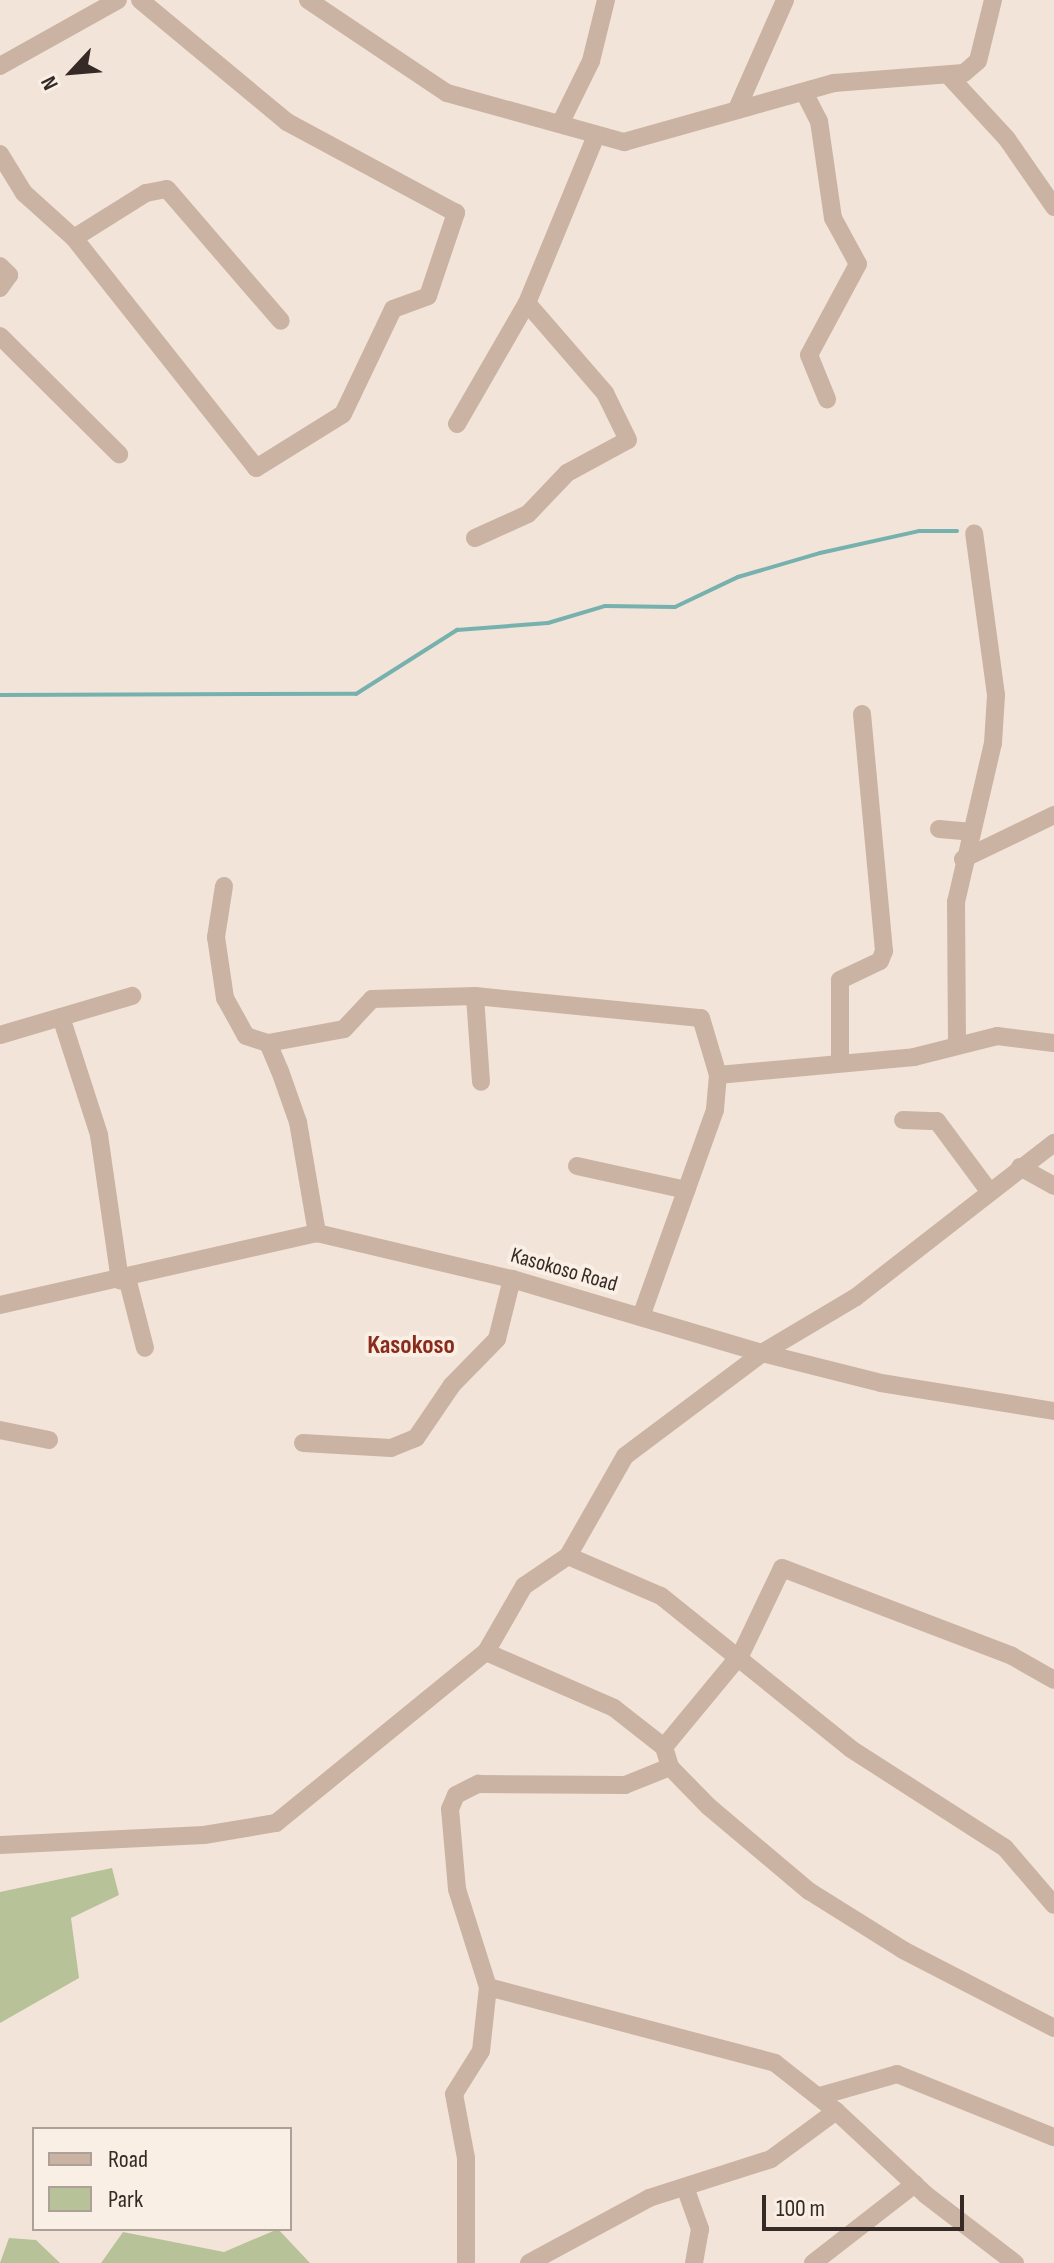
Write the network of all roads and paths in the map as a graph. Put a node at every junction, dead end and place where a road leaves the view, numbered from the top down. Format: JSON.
{"nodes":[{"id":1,"x":118,"y":0,"type":"edge"},
{"id":2,"x":140,"y":0,"type":"edge"},
{"id":3,"x":308,"y":0,"type":"edge"},
{"id":4,"x":606,"y":0,"type":"edge"},
{"id":5,"x":785,"y":0,"type":"edge"},
{"id":6,"x":993,"y":0,"type":"edge"},
{"id":7,"x":0,"y":66,"type":"edge"},
{"id":8,"x":948,"y":75,"type":"junction"},
{"id":9,"x":804,"y":92,"type":"junction"},
{"id":10,"x":737,"y":109,"type":"junction"},
{"id":11,"x":562,"y":120,"type":"junction"},
{"id":12,"x":596,"y":136,"type":"junction"},
{"id":13,"x":0,"y":154,"type":"edge"},
{"id":14,"x":1054,"y":207,"type":"edge"},
{"id":15,"x":74,"y":238,"type":"junction"},
{"id":16,"x":0,"y":266,"type":"edge"},
{"id":17,"x":0,"y":288,"type":"edge"},
{"id":18,"x":527,"y":303,"type":"junction"},
{"id":19,"x":281,"y":321,"type":"dead end"},
{"id":20,"x":0,"y":336,"type":"edge"},
{"id":21,"x":827,"y":399,"type":"dead end"},
{"id":22,"x":457,"y":424,"type":"dead end"},
{"id":23,"x":119,"y":454,"type":"dead end"},
{"id":24,"x":974,"y":533,"type":"dead end"},
{"id":25,"x":475,"y":538,"type":"dead end"},
{"id":26,"x":862,"y":714,"type":"dead end"},
{"id":27,"x":1054,"y":815,"type":"edge"},
{"id":28,"x":939,"y":829,"type":"dead end"},
{"id":29,"x":972,"y":832,"type":"junction"},
{"id":30,"x":963,"y":859,"type":"junction"},
{"id":31,"x":224,"y":886,"type":"dead end"},
{"id":32,"x":132,"y":996,"type":"dead end"},
{"id":33,"x":475,"y":996,"type":"junction"},
{"id":34,"x":61,"y":1017,"type":"junction"},
{"id":35,"x":0,"y":1035,"type":"edge"},
{"id":36,"x":268,"y":1043,"type":"junction"},
{"id":37,"x":1054,"y":1043,"type":"edge"},
{"id":38,"x":957,"y":1044,"type":"junction"},
{"id":39,"x":840,"y":1063,"type":"junction"},
{"id":40,"x":718,"y":1075,"type":"junction"},
{"id":41,"x":481,"y":1082,"type":"dead end"},
{"id":42,"x":903,"y":1120,"type":"dead end"},
{"id":43,"x":1054,"y":1143,"type":"edge"},
{"id":44,"x":577,"y":1166,"type":"dead end"},
{"id":45,"x":1020,"y":1167,"type":"junction"},
{"id":46,"x":1054,"y":1186,"type":"edge"},
{"id":47,"x":686,"y":1190,"type":"junction"},
{"id":48,"x":989,"y":1191,"type":"junction"},
{"id":49,"x":317,"y":1233,"type":"junction"},
{"id":50,"x":123,"y":1279,"type":"junction"},
{"id":51,"x":512,"y":1279,"type":"junction"},
{"id":52,"x":0,"y":1305,"type":"edge"},
{"id":53,"x":641,"y":1317,"type":"junction"},
{"id":54,"x":145,"y":1348,"type":"dead end"},
{"id":55,"x":762,"y":1353,"type":"junction"},
{"id":56,"x":1054,"y":1411,"type":"edge"},
{"id":57,"x":0,"y":1430,"type":"edge"},
{"id":58,"x":49,"y":1440,"type":"dead end"},
{"id":59,"x":303,"y":1443,"type":"dead end"},
{"id":60,"x":568,"y":1556,"type":"junction"},
{"id":61,"x":486,"y":1652,"type":"junction"},
{"id":62,"x":741,"y":1654,"type":"junction"},
{"id":63,"x":1054,"y":1680,"type":"edge"},
{"id":64,"x":664,"y":1747,"type":"junction"},
{"id":65,"x":670,"y":1767,"type":"junction"},
{"id":66,"x":0,"y":1845,"type":"edge"},
{"id":67,"x":1054,"y":1905,"type":"edge"},
{"id":68,"x":488,"y":1987,"type":"junction"},
{"id":69,"x":1054,"y":2028,"type":"edge"},
{"id":70,"x":820,"y":2096,"type":"junction"},
{"id":71,"x":836,"y":2111,"type":"junction"},
{"id":72,"x":1054,"y":2137,"type":"edge"},
{"id":73,"x":915,"y":2184,"type":"junction"},
{"id":74,"x":685,"y":2187,"type":"junction"},
{"id":75,"x":827,"y":2260,"type":"edge"},
{"id":76,"x":466,"y":2263,"type":"edge"},
{"id":77,"x":529,"y":2263,"type":"edge"},
{"id":78,"x":694,"y":2263,"type":"edge"},
{"id":79,"x":1015,"y":2263,"type":"edge"}],
"edges":[{"from":1,"to":7,"type":"street"},
{"from":2,"to":15,"type":"street"},
{"from":3,"to":11,"type":"street"},
{"from":4,"to":11,"type":"street"},
{"from":5,"to":10,"type":"street"},
{"from":6,"to":8,"type":"street"},
{"from":8,"to":9,"type":"street"},
{"from":8,"to":14,"type":"street"},
{"from":9,"to":10,"type":"street"},
{"from":9,"to":21,"type":"street"},
{"from":10,"to":12,"type":"street"},
{"from":11,"to":12,"type":"street"},
{"from":12,"to":18,"type":"street"},
{"from":13,"to":15,"type":"street"},
{"from":15,"to":19,"type":"street"},
{"from":16,"to":17,"type":"street"},
{"from":18,"to":22,"type":"street"},
{"from":18,"to":25,"type":"street"},
{"from":20,"to":23,"type":"street"},
{"from":24,"to":29,"type":"street"},
{"from":26,"to":39,"type":"street"},
{"from":27,"to":30,"type":"street"},
{"from":28,"to":29,"type":"street"},
{"from":29,"to":30,"type":"street"},
{"from":30,"to":38,"type":"street"},
{"from":31,"to":36,"type":"street"},
{"from":32,"to":34,"type":"street"},
{"from":33,"to":36,"type":"street"},
{"from":33,"to":40,"type":"street"},
{"from":33,"to":41,"type":"street"},
{"from":34,"to":35,"type":"street"},
{"from":34,"to":50,"type":"street"},
{"from":36,"to":49,"type":"street"},
{"from":37,"to":38,"type":"street"},
{"from":38,"to":39,"type":"street"},
{"from":39,"to":40,"type":"street"},
{"from":40,"to":47,"type":"street"},
{"from":42,"to":48,"type":"street"},
{"from":43,"to":45,"type":"street"},
{"from":44,"to":47,"type":"street"},
{"from":45,"to":46,"type":"street"},
{"from":45,"to":48,"type":"street"},
{"from":47,"to":53,"type":"street"},
{"from":48,"to":55,"type":"street"},
{"from":49,"to":50,"type":"street","name":"Kasokoso Road"},
{"from":49,"to":51,"type":"street","name":"Kasokoso Road"},
{"from":50,"to":52,"type":"street","name":"Kasokoso Road"},
{"from":50,"to":54,"type":"street"},
{"from":51,"to":53,"type":"street","name":"Kasokoso Road"},
{"from":51,"to":59,"type":"street"},
{"from":53,"to":55,"type":"street","name":"Kasokoso Road"},
{"from":55,"to":56,"type":"street","name":"Kasokoso Road"},
{"from":55,"to":60,"type":"street"},
{"from":57,"to":58,"type":"street"},
{"from":60,"to":61,"type":"street"},
{"from":60,"to":62,"type":"street"},
{"from":61,"to":64,"type":"street"},
{"from":61,"to":66,"type":"street"},
{"from":62,"to":63,"type":"street"},
{"from":62,"to":64,"type":"street"},
{"from":62,"to":67,"type":"street"},
{"from":64,"to":65,"type":"street"},
{"from":65,"to":68,"type":"street"},
{"from":65,"to":69,"type":"street"},
{"from":68,"to":70,"type":"street"},
{"from":68,"to":76,"type":"street"},
{"from":70,"to":71,"type":"street"},
{"from":70,"to":72,"type":"street"},
{"from":71,"to":73,"type":"street"},
{"from":71,"to":74,"type":"street"},
{"from":73,"to":75,"type":"street"},
{"from":73,"to":79,"type":"street"},
{"from":74,"to":77,"type":"street"},
{"from":74,"to":78,"type":"street"}]}
